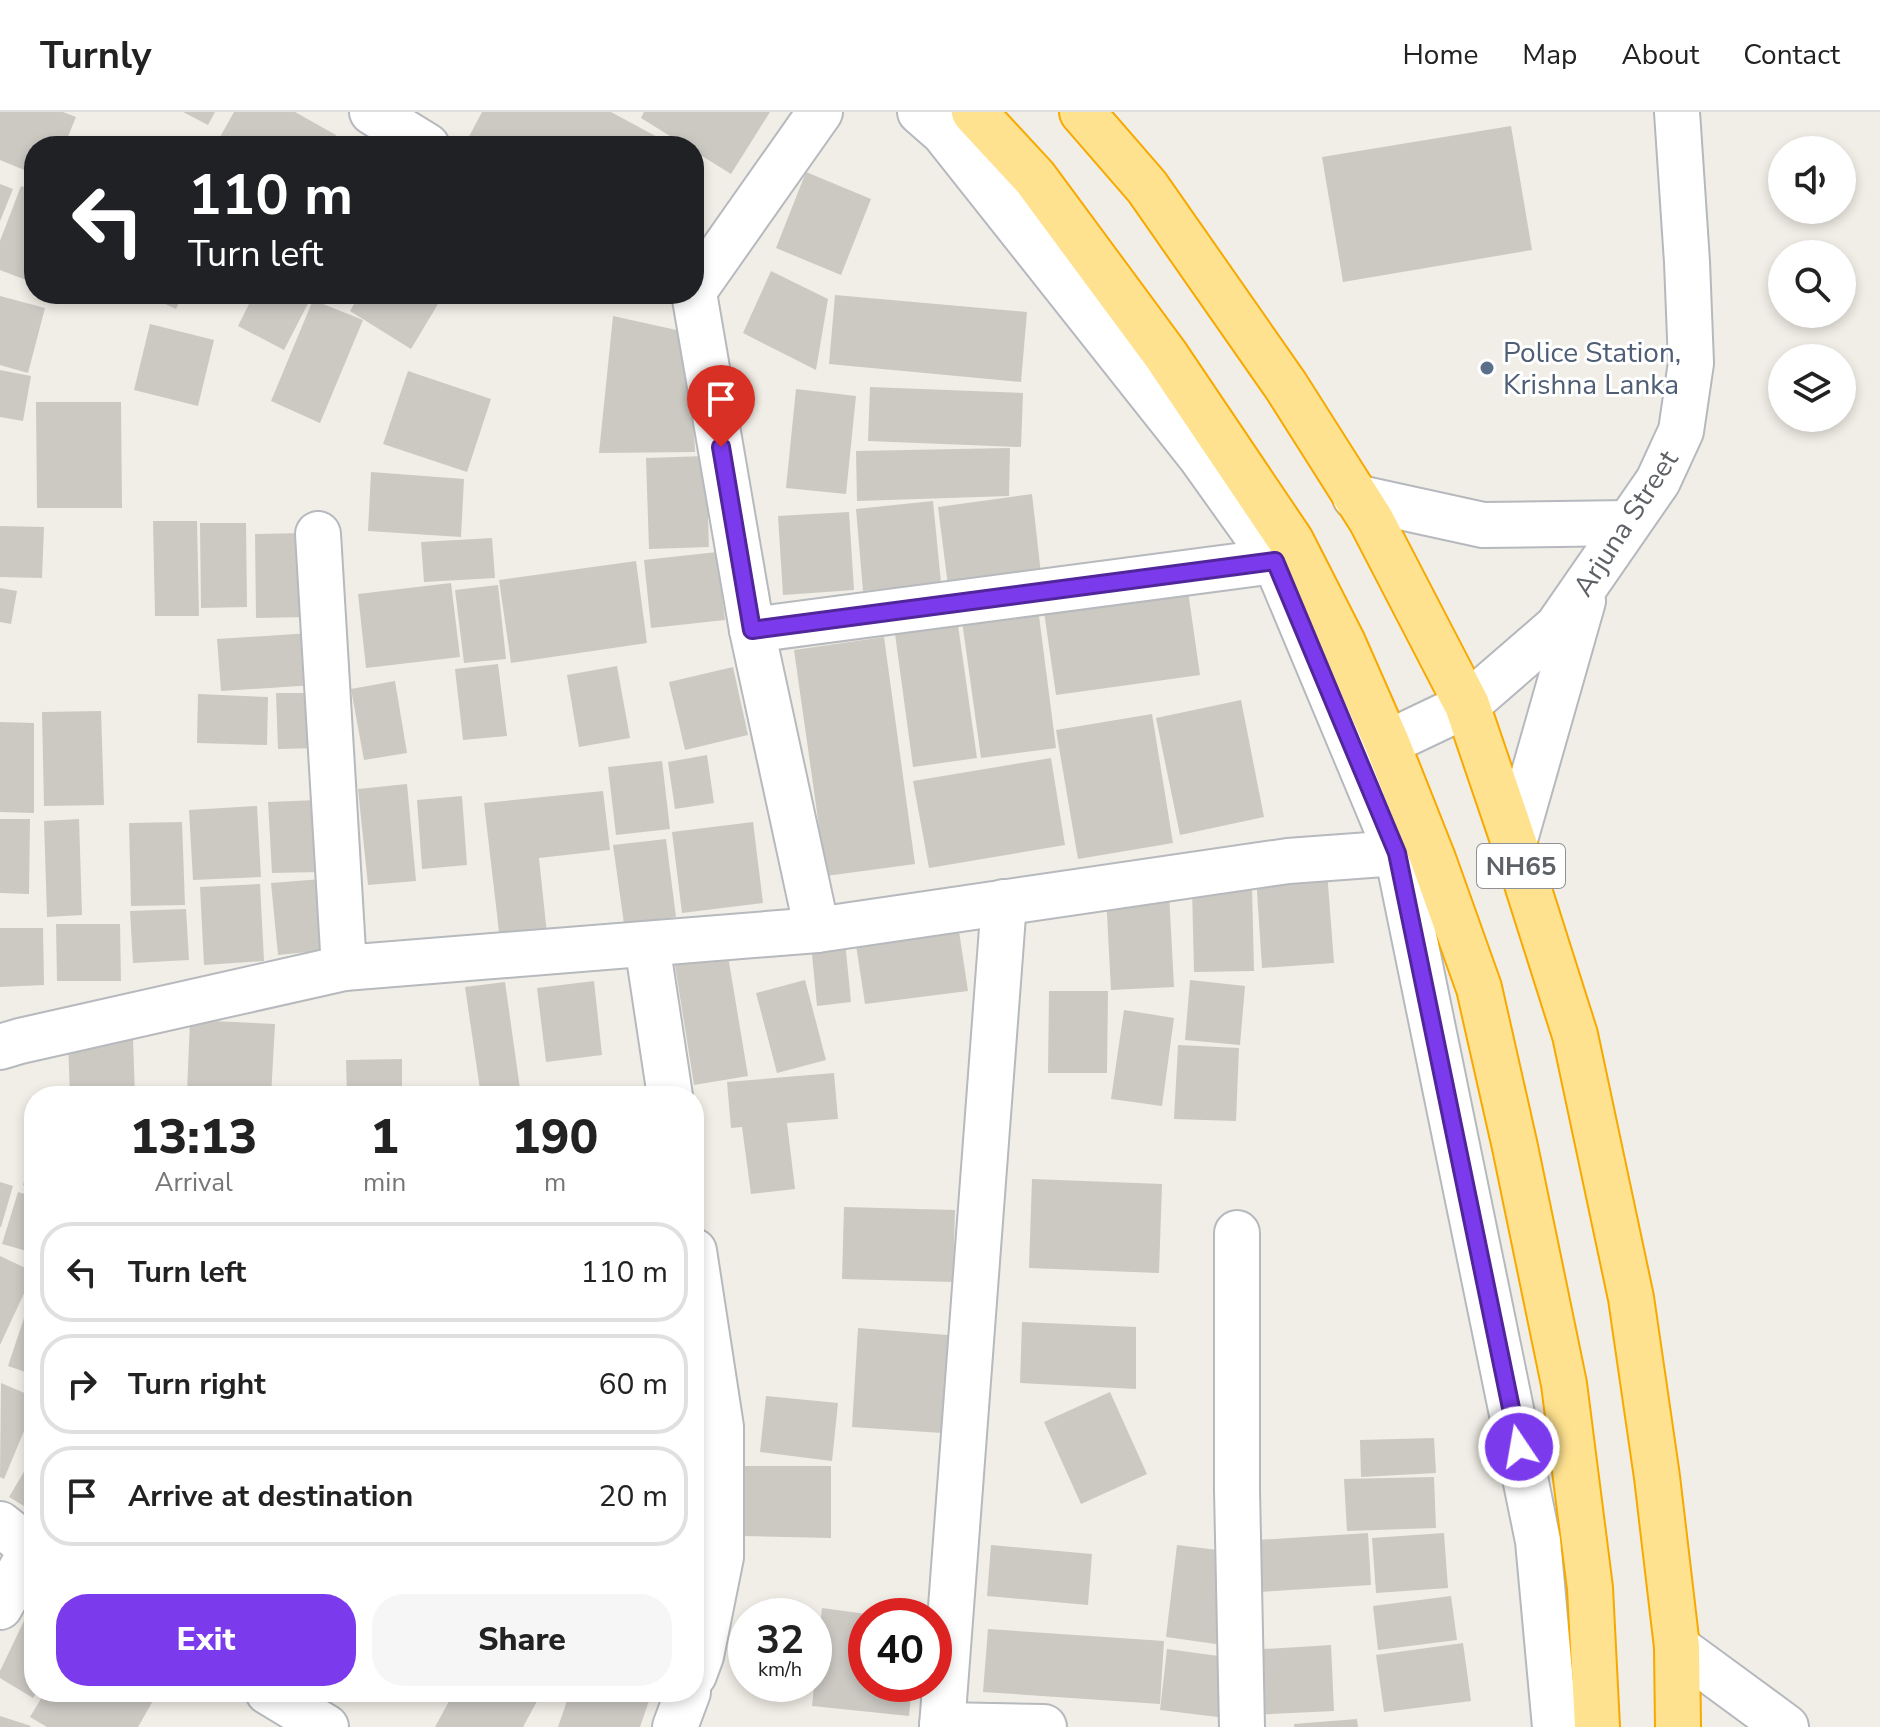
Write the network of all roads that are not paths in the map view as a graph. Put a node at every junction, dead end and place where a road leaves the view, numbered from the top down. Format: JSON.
{"nodes":[{"id":1,"x":372,"y":112,"type":"edge"},
{"id":2,"x":820,"y":112,"type":"edge"},
{"id":3,"x":920,"y":112,"type":"edge"},
{"id":4,"x":974,"y":112,"type":"edge"},
{"id":5,"x":1082,"y":112,"type":"edge"},
{"id":6,"x":1677,"y":112,"type":"edge"},
{"id":7,"x":411,"y":136,"type":"edge"},
{"id":8,"x":704,"y":278,"type":"edge"},
{"id":9,"x":696,"y":304,"type":"edge"},
{"id":10,"x":1355,"y":497,"type":"junction"},
{"id":11,"x":1628,"y":523,"type":"junction"},
{"id":12,"x":318,"y":534,"type":"dead end"},
{"id":13,"x":1275,"y":561,"type":"junction"},
{"id":14,"x":1589,"y":580,"type":"junction"},
{"id":15,"x":752,"y":630,"type":"junction"},
{"id":16,"x":1467,"y":705,"type":"junction"},
{"id":17,"x":1387,"y":743,"type":"junction"},
{"id":18,"x":1514,"y":843,"type":"junction"},
{"id":19,"x":1397,"y":853,"type":"junction"},
{"id":20,"x":1004,"y":902,"type":"junction"},
{"id":21,"x":817,"y":930,"type":"junction"},
{"id":22,"x":647,"y":944,"type":"junction"},
{"id":23,"x":344,"y":968,"type":"junction"},
{"id":24,"x":0,"y":1047,"type":"edge"},
{"id":25,"x":668,"y":1086,"type":"edge"},
{"id":26,"x":1237,"y":1233,"type":"dead end"},
{"id":27,"x":704,"y":1316,"type":"edge"},
{"id":28,"x":22,"y":1541,"type":"edge"},
{"id":29,"x":0,"y":1607,"type":"edge"},
{"id":30,"x":704,"y":1641,"type":"edge"},
{"id":31,"x":1677,"y":1647,"type":"junction"},
{"id":32,"x":285,"y":1702,"type":"edge"},
{"id":33,"x":684,"y":1702,"type":"edge"},
{"id":34,"x":942,"y":1726,"type":"edge"},
{"id":35,"x":326,"y":1727,"type":"edge"},
{"id":36,"x":675,"y":1727,"type":"edge"},
{"id":37,"x":1044,"y":1727,"type":"edge"},
{"id":38,"x":1242,"y":1727,"type":"edge"},
{"id":39,"x":1555,"y":1727,"type":"edge"},
{"id":40,"x":1597,"y":1727,"type":"edge"},
{"id":41,"x":1678,"y":1727,"type":"edge"},
{"id":42,"x":1786,"y":1727,"type":"edge"}],
"edges":[{"from":1,"to":7,"type":"street"},
{"from":2,"to":8,"type":"street"},
{"from":3,"to":13,"type":"street"},
{"from":4,"to":17,"type":"highway","number":"NH65"},
{"from":5,"to":10,"type":"highway","number":"NH65"},
{"from":6,"to":11,"type":"street","name":"Arjuna Street"},
{"from":9,"to":15,"type":"street"},
{"from":10,"to":11,"type":"street"},
{"from":10,"to":16,"type":"highway","number":"NH65"},
{"from":11,"to":14,"type":"street","name":"Arjuna Street"},
{"from":12,"to":23,"type":"street"},
{"from":13,"to":15,"type":"street"},
{"from":13,"to":19,"type":"street"},
{"from":14,"to":16,"type":"street","name":"Arjuna Street"},
{"from":14,"to":18,"type":"street"},
{"from":15,"to":21,"type":"street"},
{"from":16,"to":17,"type":"street","name":"Arjuna Street"},
{"from":16,"to":18,"type":"highway","number":"NH65"},
{"from":17,"to":40,"type":"highway","number":"NH65"},
{"from":18,"to":31,"type":"highway","number":"NH65"},
{"from":19,"to":20,"type":"street"},
{"from":19,"to":39,"type":"street"},
{"from":20,"to":21,"type":"street"},
{"from":20,"to":34,"type":"street"},
{"from":21,"to":22,"type":"street"},
{"from":22,"to":23,"type":"street"},
{"from":22,"to":25,"type":"street"},
{"from":23,"to":24,"type":"street"},
{"from":26,"to":38,"type":"street"},
{"from":27,"to":30,"type":"street"},
{"from":28,"to":29,"type":"street"},
{"from":31,"to":41,"type":"highway","number":"NH65"},
{"from":31,"to":42,"type":"street"},
{"from":32,"to":35,"type":"street"},
{"from":33,"to":36,"type":"street"},
{"from":34,"to":37,"type":"street"}]}
